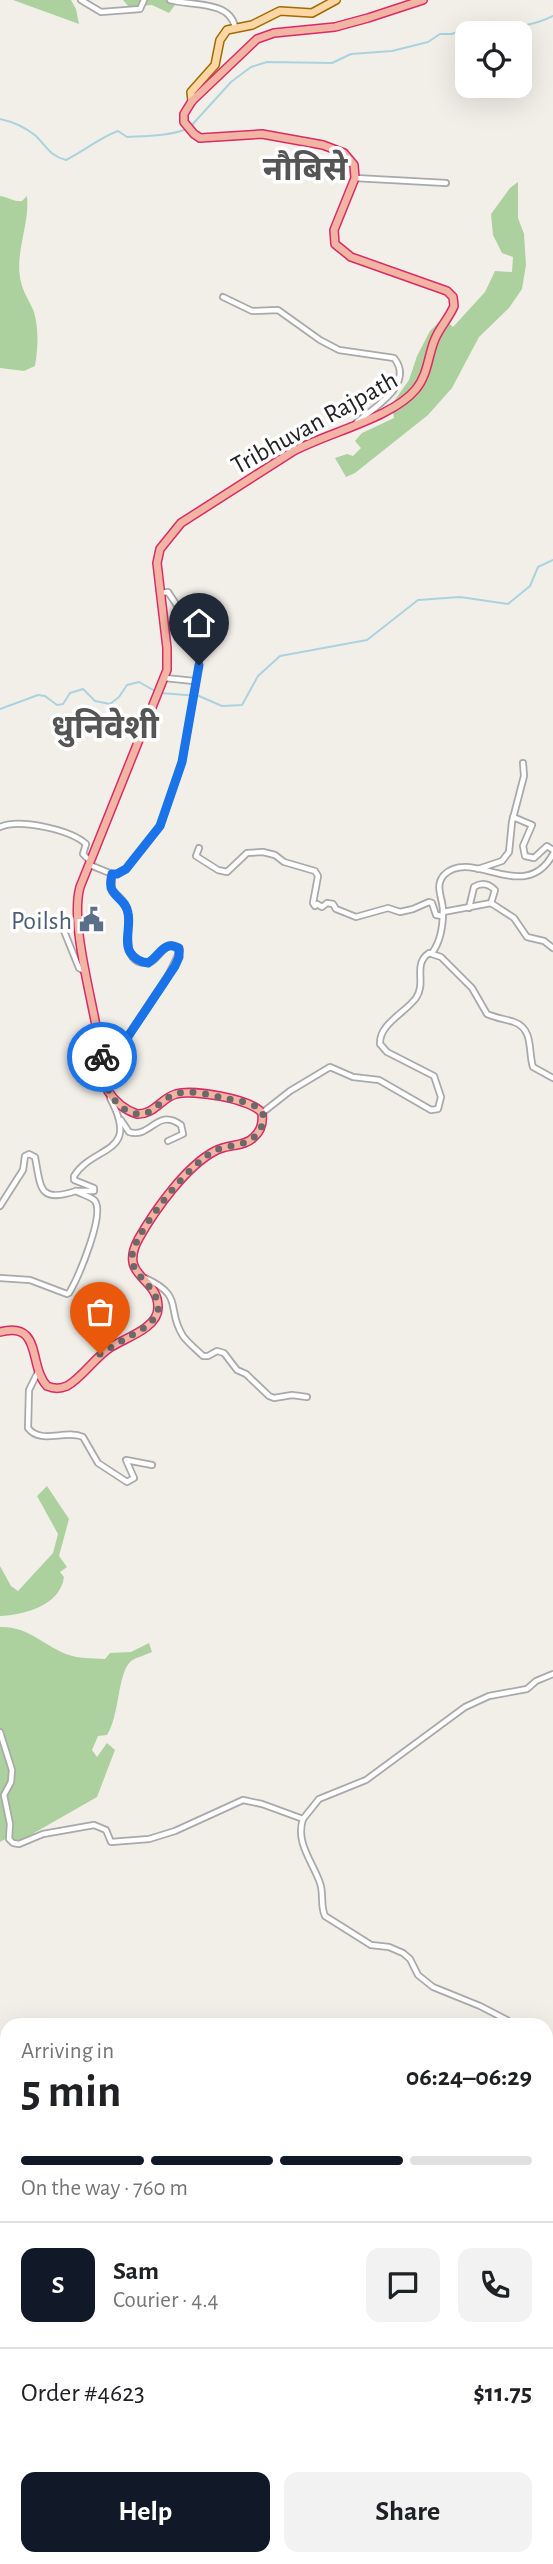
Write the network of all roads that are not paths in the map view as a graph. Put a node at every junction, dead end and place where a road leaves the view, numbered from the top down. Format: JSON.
{"nodes":[{"id":1,"x":81,"y":0,"type":"edge"},
{"id":2,"x":145,"y":0,"type":"edge"},
{"id":3,"x":170,"y":0,"type":"edge"},
{"id":4,"x":336,"y":0,"type":"edge"},
{"id":5,"x":423,"y":0,"type":"edge"},
{"id":6,"x":235,"y":27,"type":"junction"},
{"id":7,"x":192,"y":101,"type":"junction"},
{"id":8,"x":355,"y":178,"type":"junction"},
{"id":9,"x":446,"y":183,"type":"dead end"},
{"id":10,"x":223,"y":297,"type":"dead end"},
{"id":11,"x":354,"y":425,"type":"junction"},
{"id":12,"x":160,"y":593,"type":"junction"},
{"id":13,"x":165,"y":678,"type":"junction"},
{"id":14,"x":194,"y":681,"type":"junction"},
{"id":15,"x":523,"y":762,"type":"dead end"},
{"id":16,"x":513,"y":817,"type":"junction"},
{"id":17,"x":0,"y":827,"type":"edge"},
{"id":18,"x":199,"y":848,"type":"dead end"},
{"id":19,"x":553,"y":852,"type":"edge"},
{"id":20,"x":89,"y":863,"type":"junction"},
{"id":21,"x":476,"y":869,"type":"junction"},
{"id":22,"x":112,"y":874,"type":"junction"},
{"id":23,"x":491,"y":903,"type":"junction"},
{"id":24,"x":469,"y":908,"type":"junction"},
{"id":25,"x":443,"y":914,"type":"junction"},
{"id":26,"x":64,"y":931,"type":"dead end"},
{"id":27,"x":553,"y":948,"type":"edge"},
{"id":28,"x":432,"y":953,"type":"junction"},
{"id":29,"x":86,"y":972,"type":"junction"},
{"id":30,"x":101,"y":1058,"type":"junction"},
{"id":31,"x":103,"y":1076,"type":"junction"},
{"id":32,"x":553,"y":1077,"type":"edge"},
{"id":33,"x":262,"y":1113,"type":"junction"},
{"id":34,"x":121,"y":1119,"type":"junction"},
{"id":35,"x":168,"y":1141,"type":"dead end"},
{"id":36,"x":76,"y":1191,"type":"junction"},
{"id":37,"x":0,"y":1206,"type":"edge"},
{"id":38,"x":138,"y":1275,"type":"junction"},
{"id":39,"x":0,"y":1278,"type":"edge"},
{"id":40,"x":0,"y":1332,"type":"edge"},
{"id":41,"x":38,"y":1371,"type":"junction"},
{"id":42,"x":307,"y":1397,"type":"dead end"},
{"id":43,"x":152,"y":1465,"type":"dead end"},
{"id":44,"x":553,"y":1674,"type":"edge"},
{"id":45,"x":0,"y":1732,"type":"edge"},
{"id":46,"x":303,"y":1819,"type":"junction"},
{"id":47,"x":503,"y":2018,"type":"edge"}],
"edges":[{"from":1,"to":2,"type":"street"},
{"from":3,"to":6,"type":"street"},
{"from":4,"to":6,"type":"main road"},
{"from":5,"to":7,"type":"highway"},
{"from":6,"to":7,"type":"main road"},
{"from":7,"to":8,"type":"highway"},
{"from":8,"to":9,"type":"street"},
{"from":8,"to":11,"type":"highway","name":"Tribhuvan Rajpath"},
{"from":10,"to":11,"type":"street"},
{"from":11,"to":12,"type":"highway","name":"Tribhuvan Rajpath"},
{"from":12,"to":13,"type":"highway","name":"Tribhuvan Rajpath"},
{"from":12,"to":14,"type":"street"},
{"from":13,"to":14,"type":"street"},
{"from":13,"to":20,"type":"highway","name":"Tribhuvan Rajpath"},
{"from":14,"to":22,"type":"street"},
{"from":15,"to":16,"type":"street"},
{"from":16,"to":19,"type":"street"},
{"from":16,"to":21,"type":"street"},
{"from":17,"to":20,"type":"street"},
{"from":18,"to":25,"type":"street"},
{"from":19,"to":21,"type":"street"},
{"from":20,"to":22,"type":"street"},
{"from":20,"to":29,"type":"highway","name":"Tribhuvan Rajpath"},
{"from":21,"to":25,"type":"street"},
{"from":22,"to":30,"type":"street"},
{"from":23,"to":24,"type":"street"},
{"from":23,"to":24,"type":"street"},
{"from":23,"to":27,"type":"street"},
{"from":24,"to":25,"type":"street"},
{"from":25,"to":28,"type":"street"},
{"from":26,"to":29,"type":"street"},
{"from":28,"to":32,"type":"street"},
{"from":28,"to":33,"type":"street"},
{"from":29,"to":30,"type":"highway","name":"Tribhuvan Rajpath"},
{"from":30,"to":31,"type":"highway","name":"Tribhuvan Rajpath"},
{"from":31,"to":33,"type":"highway","name":"Tribhuvan Rajpath"},
{"from":31,"to":34,"type":"street"},
{"from":33,"to":38,"type":"highway"},
{"from":34,"to":35,"type":"street"},
{"from":34,"to":36,"type":"street"},
{"from":36,"to":37,"type":"street"},
{"from":36,"to":39,"type":"street"},
{"from":38,"to":41,"type":"highway"},
{"from":38,"to":42,"type":"street"},
{"from":40,"to":41,"type":"highway"},
{"from":41,"to":43,"type":"street"},
{"from":44,"to":46,"type":"street"},
{"from":45,"to":46,"type":"street"},
{"from":46,"to":47,"type":"street"}]}
